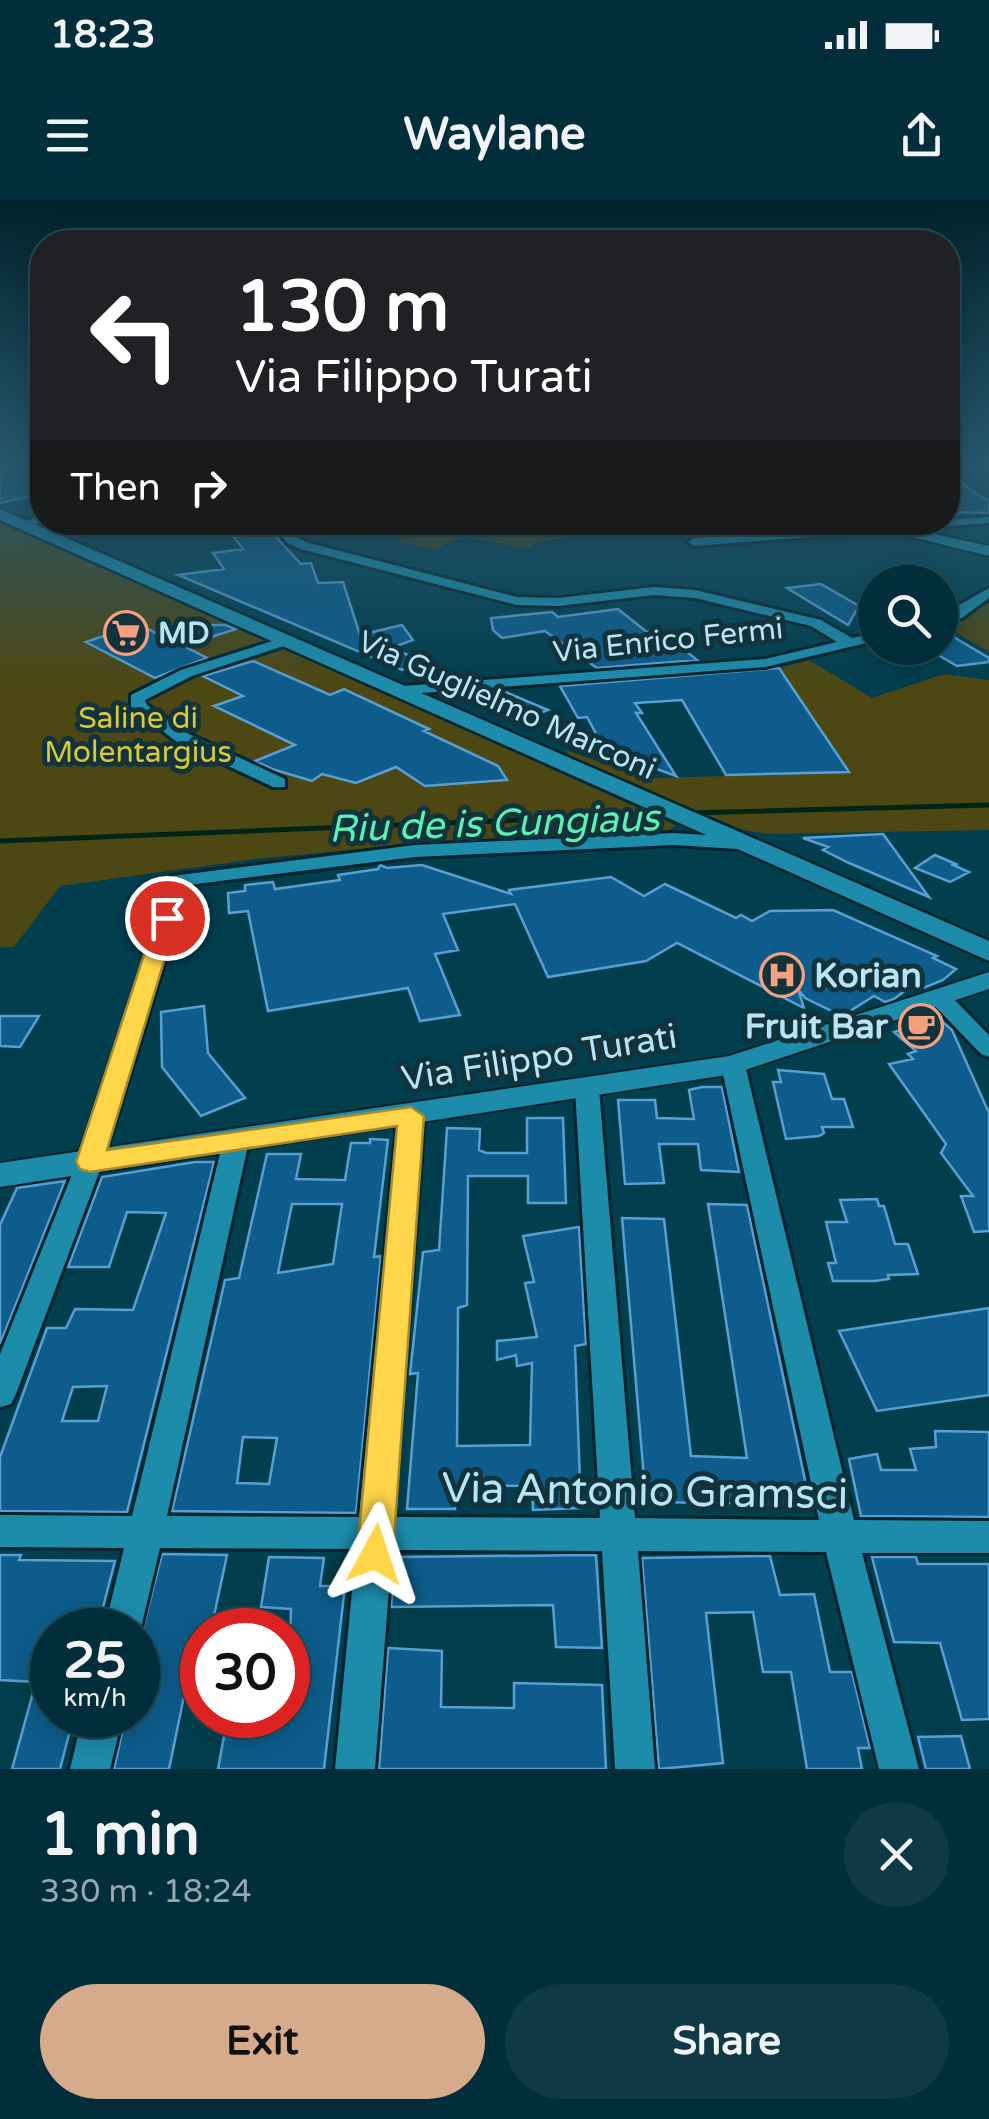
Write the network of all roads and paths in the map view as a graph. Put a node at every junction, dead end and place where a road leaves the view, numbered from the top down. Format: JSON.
{"nodes":[{"id":1,"x":51,"y":537,"type":"edge"},
{"id":2,"x":289,"y":537,"type":"edge"},
{"id":3,"x":753,"y":537,"type":"edge"},
{"id":4,"x":927,"y":537,"type":"edge"},
{"id":5,"x":694,"y":542,"type":"dead end"},
{"id":6,"x":989,"y":553,"type":"edge"},
{"id":7,"x":989,"y":592,"type":"edge"},
{"id":8,"x":958,"y":614,"type":"edge"},
{"id":9,"x":858,"y":641,"type":"edge"},
{"id":10,"x":285,"y":642,"type":"junction"},
{"id":11,"x":850,"y":643,"type":"junction"},
{"id":12,"x":460,"y":686,"type":"junction"},
{"id":13,"x":420,"y":697,"type":"junction"},
{"id":14,"x":279,"y":783,"type":"dead end"},
{"id":15,"x":680,"y":828,"type":"junction"},
{"id":16,"x":989,"y":952,"type":"edge"},
{"id":17,"x":989,"y":980,"type":"edge"},
{"id":18,"x":938,"y":997,"type":"junction"},
{"id":19,"x":989,"y":1049,"type":"edge"},
{"id":20,"x":733,"y":1065,"type":"junction"},
{"id":21,"x":587,"y":1089,"type":"junction"},
{"id":22,"x":411,"y":1116,"type":"junction"},
{"id":23,"x":236,"y":1141,"type":"junction"},
{"id":24,"x":90,"y":1162,"type":"junction"},
{"id":25,"x":0,"y":1175,"type":"edge"},
{"id":26,"x":0,"y":1394,"type":"edge"},
{"id":27,"x":148,"y":1529,"type":"junction"},
{"id":28,"x":0,"y":1531,"type":"edge"},
{"id":29,"x":377,"y":1532,"type":"junction"},
{"id":30,"x":622,"y":1535,"type":"junction"},
{"id":31,"x":840,"y":1537,"type":"junction"},
{"id":32,"x":989,"y":1538,"type":"edge"},
{"id":33,"x":129,"y":1608,"type":"edge"},
{"id":34,"x":97,"y":1738,"type":"edge"},
{"id":35,"x":90,"y":1769,"type":"edge"},
{"id":36,"x":354,"y":1769,"type":"edge"},
{"id":37,"x":635,"y":1769,"type":"edge"},
{"id":38,"x":899,"y":1769,"type":"edge"}],
"edges":[{"from":1,"to":10,"type":"main road","name":"Via Guglielmo Marconi"},
{"from":2,"to":11,"type":"street"},
{"from":3,"to":5,"type":"street"},
{"from":4,"to":6,"type":"street"},
{"from":7,"to":8,"type":"street"},
{"from":9,"to":11,"type":"street","name":"Via Enrico Fermi"},
{"from":10,"to":13,"type":"main road","name":"Via Guglielmo Marconi"},
{"from":10,"to":14,"type":"street"},
{"from":11,"to":12,"type":"street","name":"Via Enrico Fermi"},
{"from":12,"to":13,"type":"street","name":"Via Enrico Fermi"},
{"from":12,"to":13,"type":"street"},
{"from":13,"to":15,"type":"main road","name":"Via Guglielmo Marconi"},
{"from":15,"to":16,"type":"main road","name":"Via Guglielmo Marconi"},
{"from":15,"to":24,"type":"street"},
{"from":17,"to":18,"type":"street","name":"Via Filippo Turati"},
{"from":18,"to":19,"type":"street"},
{"from":18,"to":20,"type":"street","name":"Via Filippo Turati"},
{"from":20,"to":21,"type":"street","name":"Via Filippo Turati"},
{"from":20,"to":31,"type":"street"},
{"from":21,"to":22,"type":"street","name":"Via Filippo Turati"},
{"from":21,"to":30,"type":"street"},
{"from":22,"to":23,"type":"street","name":"Via Filippo Turati"},
{"from":22,"to":29,"type":"street"},
{"from":23,"to":24,"type":"street","name":"Via Filippo Turati"},
{"from":23,"to":27,"type":"street"},
{"from":24,"to":25,"type":"street","name":"Via Filippo Turati"},
{"from":24,"to":26,"type":"street"},
{"from":27,"to":28,"type":"street","name":"Via Antonio Gramsci"},
{"from":27,"to":29,"type":"street","name":"Via Antonio Gramsci"},
{"from":27,"to":33,"type":"street"},
{"from":29,"to":30,"type":"street","name":"Via Antonio Gramsci"},
{"from":29,"to":36,"type":"street"},
{"from":30,"to":31,"type":"street","name":"Via Antonio Gramsci"},
{"from":30,"to":37,"type":"street"},
{"from":31,"to":32,"type":"street","name":"Via Antonio Gramsci"},
{"from":31,"to":38,"type":"street"},
{"from":34,"to":35,"type":"street"}]}
